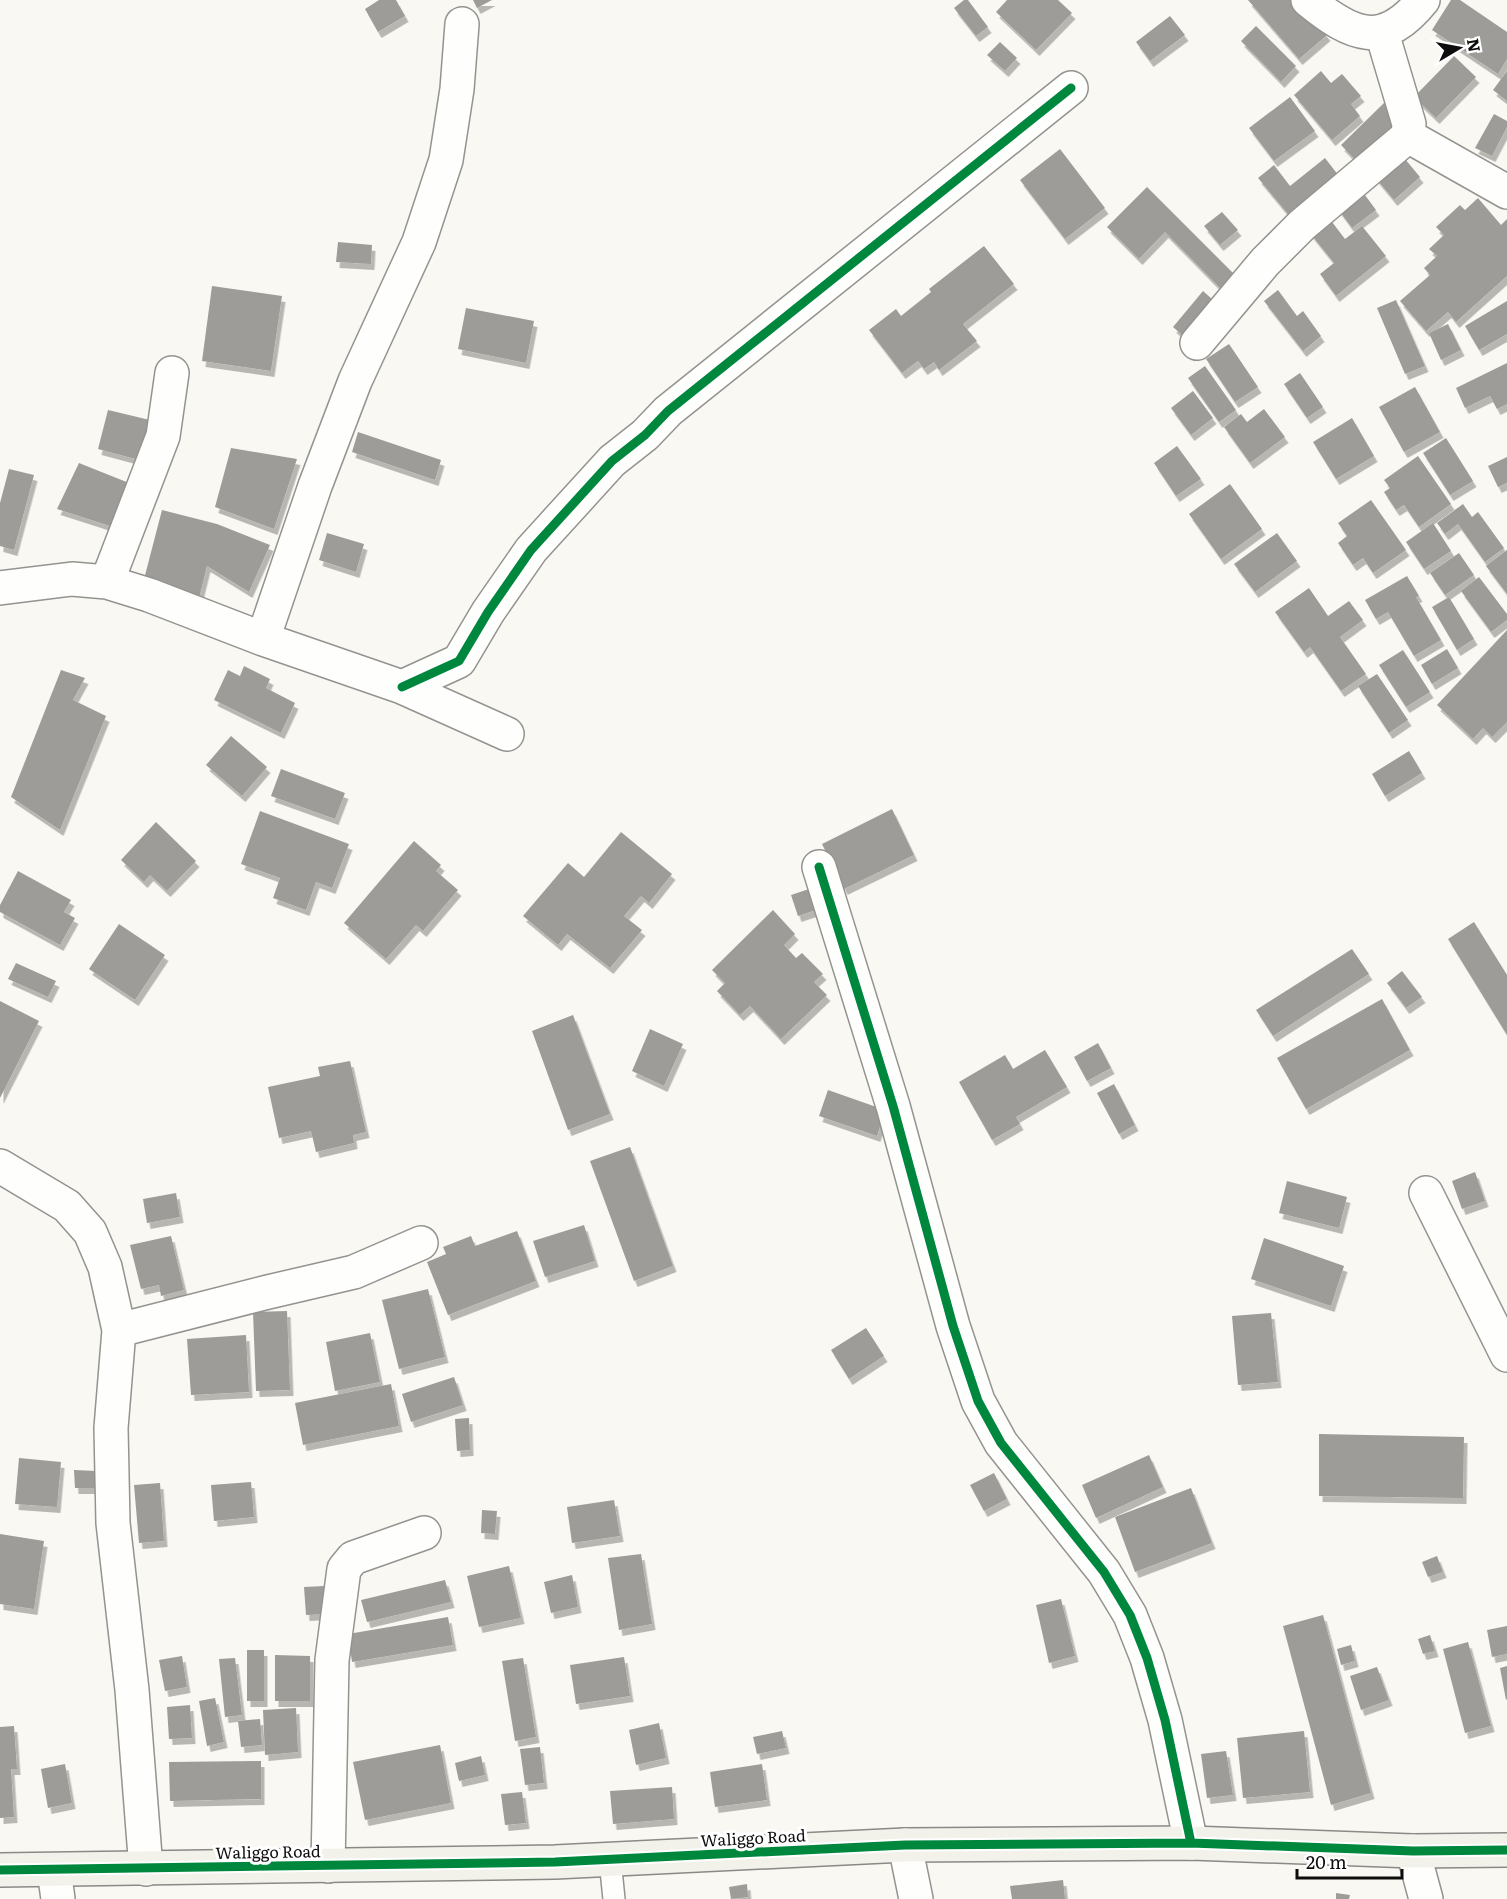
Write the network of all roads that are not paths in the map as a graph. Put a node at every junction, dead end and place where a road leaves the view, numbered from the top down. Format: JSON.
{"nodes":[{"id":1,"x":1308,"y":0,"type":"edge"},
{"id":2,"x":1423,"y":0,"type":"edge"},
{"id":3,"x":462,"y":24,"type":"dead end"},
{"id":4,"x":1382,"y":33,"type":"junction"},
{"id":5,"x":1071,"y":88,"type":"dead end"},
{"id":6,"x":1408,"y":136,"type":"junction"},
{"id":7,"x":1507,"y":192,"type":"edge"},
{"id":8,"x":1197,"y":343,"type":"dead end"},
{"id":9,"x":172,"y":373,"type":"dead end"},
{"id":10,"x":107,"y":582,"type":"junction"},
{"id":11,"x":0,"y":588,"type":"edge"},
{"id":12,"x":263,"y":639,"type":"junction"},
{"id":13,"x":402,"y":687,"type":"junction"},
{"id":14,"x":507,"y":734,"type":"dead end"},
{"id":15,"x":819,"y":867,"type":"dead end"},
{"id":16,"x":0,"y":1166,"type":"edge"},
{"id":17,"x":1426,"y":1193,"type":"dead end"},
{"id":18,"x":421,"y":1243,"type":"dead end"},
{"id":19,"x":120,"y":1330,"type":"junction"},
{"id":20,"x":1507,"y":1355,"type":"edge"},
{"id":21,"x":424,"y":1533,"type":"dead end"},
{"id":22,"x":1191,"y":1843,"type":"junction"},
{"id":23,"x":905,"y":1845,"type":"junction"},
{"id":24,"x":1507,"y":1850,"type":"edge"},
{"id":25,"x":1413,"y":1851,"type":"junction"},
{"id":26,"x":610,"y":1860,"type":"junction"},
{"id":27,"x":328,"y":1866,"type":"junction"},
{"id":28,"x":146,"y":1869,"type":"junction"},
{"id":29,"x":0,"y":1870,"type":"edge"},
{"id":30,"x":56,"y":1884,"type":"edge"},
{"id":31,"x":614,"y":1899,"type":"edge"},
{"id":32,"x":916,"y":1899,"type":"edge"},
{"id":33,"x":1426,"y":1899,"type":"edge"}],
"edges":[{"from":1,"to":4,"type":"street"},
{"from":2,"to":4,"type":"street"},
{"from":3,"to":12,"type":"street"},
{"from":4,"to":6,"type":"street"},
{"from":5,"to":13,"type":"street"},
{"from":6,"to":7,"type":"street"},
{"from":6,"to":8,"type":"street"},
{"from":9,"to":10,"type":"street"},
{"from":10,"to":11,"type":"street"},
{"from":10,"to":12,"type":"street"},
{"from":12,"to":13,"type":"street"},
{"from":13,"to":14,"type":"street"},
{"from":15,"to":22,"type":"street"},
{"from":16,"to":19,"type":"street"},
{"from":17,"to":20,"type":"street"},
{"from":18,"to":19,"type":"street"},
{"from":19,"to":28,"type":"street"},
{"from":21,"to":27,"type":"street"},
{"from":22,"to":23,"type":"street","name":"Waliggo Road"},
{"from":22,"to":25,"type":"street","name":"Waliggo Road"},
{"from":23,"to":26,"type":"street","name":"Waliggo Road"},
{"from":23,"to":32,"type":"street"},
{"from":24,"to":25,"type":"street","name":"Waliggo Road"},
{"from":25,"to":33,"type":"street"},
{"from":26,"to":27,"type":"street","name":"Waliggo Road"},
{"from":26,"to":31,"type":"lane"},
{"from":27,"to":28,"type":"street","name":"Waliggo Road"},
{"from":28,"to":30,"type":"street","name":"Waliggo Road"},
{"from":29,"to":30,"type":"street","name":"Waliggo Road"}]}
